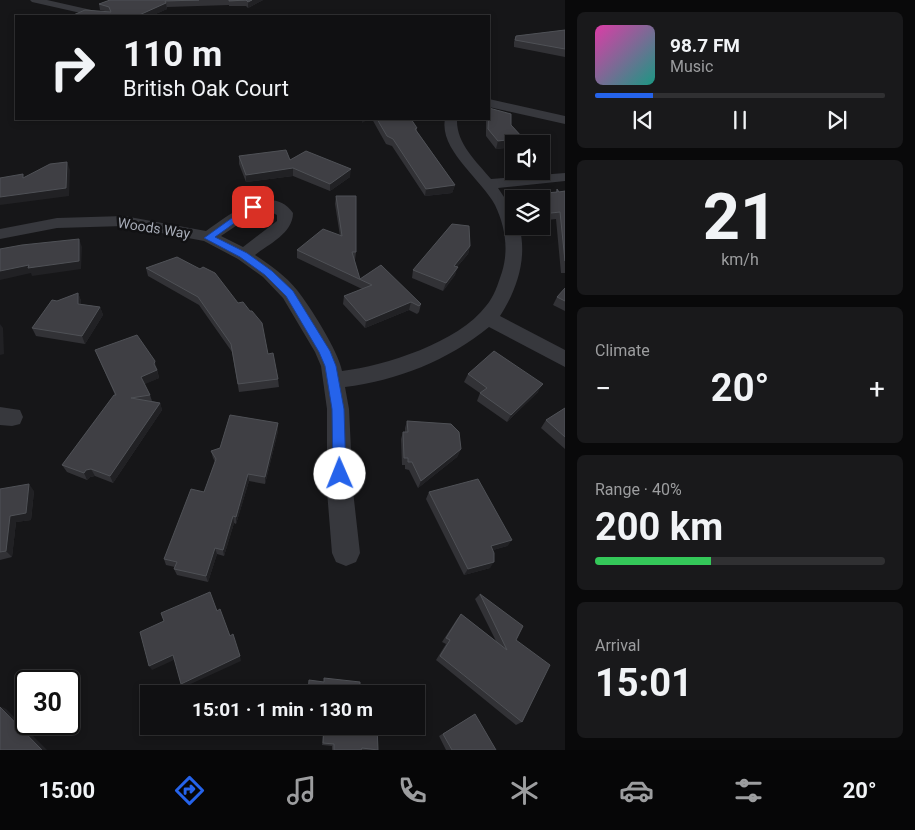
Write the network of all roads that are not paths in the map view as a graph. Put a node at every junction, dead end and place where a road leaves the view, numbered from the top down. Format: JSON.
{"nodes":[{"id":1,"x":35,"y":0,"type":"edge"},
{"id":2,"x":102,"y":15,"type":"edge"},
{"id":3,"x":490,"y":103,"type":"edge"},
{"id":4,"x":451,"y":120,"type":"edge"},
{"id":5,"x":565,"y":120,"type":"edge"},
{"id":6,"x":565,"y":177,"type":"edge"},
{"id":7,"x":487,"y":184,"type":"junction"},
{"id":8,"x":0,"y":234,"type":"edge"},
{"id":9,"x":208,"y":238,"type":"junction"},
{"id":10,"x":244,"y":255,"type":"junction"},
{"id":11,"x":488,"y":318,"type":"junction"},
{"id":12,"x":565,"y":359,"type":"edge"},
{"id":13,"x":333,"y":380,"type":"junction"},
{"id":14,"x":346,"y":553,"type":"dead end"}],
"edges":[{"from":1,"to":2,"type":"street"},
{"from":3,"to":5,"type":"street"},
{"from":4,"to":7,"type":"street"},
{"from":6,"to":7,"type":"street"},
{"from":7,"to":11,"type":"street"},
{"from":8,"to":9,"type":"street","name":"Woods Way"},
{"from":9,"to":10,"type":"street","name":"Woods Way"},
{"from":9,"to":10,"type":"street"},
{"from":10,"to":13,"type":"street","name":"Woods Way"},
{"from":11,"to":12,"type":"street"},
{"from":11,"to":13,"type":"street"},
{"from":13,"to":14,"type":"street","name":"Woods Way"}]}
